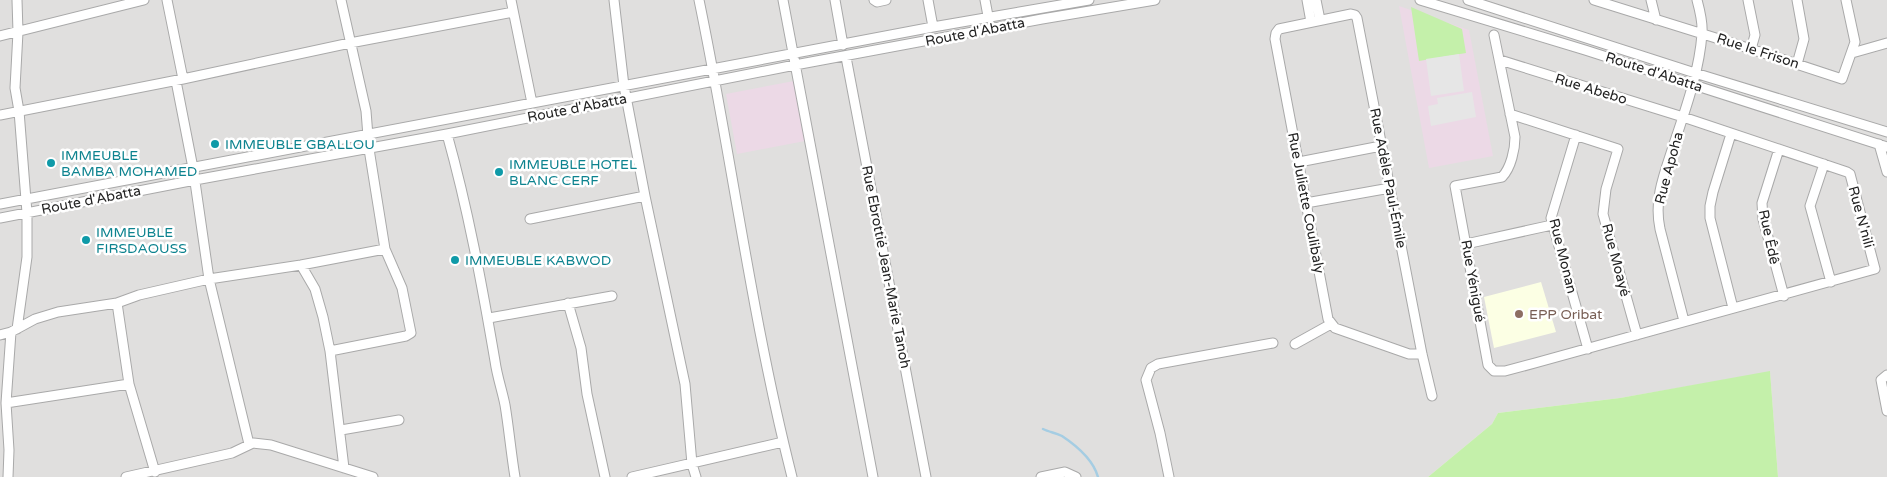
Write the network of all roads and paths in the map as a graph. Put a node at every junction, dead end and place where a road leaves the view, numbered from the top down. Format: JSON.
{"nodes":[{"id":1,"x":17,"y":0,"type":"edge"},
{"id":2,"x":144,"y":0,"type":"edge"},
{"id":3,"x":167,"y":0,"type":"edge"},
{"id":4,"x":341,"y":0,"type":"edge"},
{"id":5,"x":511,"y":0,"type":"edge"},
{"id":6,"x":614,"y":0,"type":"edge"},
{"id":7,"x":699,"y":0,"type":"edge"},
{"id":8,"x":783,"y":0,"type":"edge"},
{"id":9,"x":835,"y":0,"type":"edge"},
{"id":10,"x":874,"y":0,"type":"edge"},
{"id":11,"x":886,"y":0,"type":"edge"},
{"id":12,"x":928,"y":0,"type":"edge"},
{"id":13,"x":985,"y":0,"type":"edge"},
{"id":14,"x":1089,"y":0,"type":"edge"},
{"id":15,"x":1155,"y":0,"type":"edge"},
{"id":16,"x":1307,"y":0,"type":"edge"},
{"id":17,"x":1316,"y":0,"type":"edge"},
{"id":18,"x":1420,"y":0,"type":"edge"},
{"id":19,"x":1468,"y":0,"type":"edge"},
{"id":20,"x":1594,"y":0,"type":"edge"},
{"id":21,"x":1651,"y":0,"type":"edge"},
{"id":22,"x":1698,"y":0,"type":"edge"},
{"id":23,"x":1748,"y":0,"type":"edge"},
{"id":24,"x":1797,"y":0,"type":"edge"},
{"id":25,"x":1846,"y":0,"type":"edge"},
{"id":26,"x":1078,"y":1,"type":"edge"},
{"id":27,"x":1605,"y":2,"type":"edge"},
{"id":28,"x":513,"y":12,"type":"junction"},
{"id":29,"x":1080,"y":12,"type":"junction"},
{"id":30,"x":988,"y":16,"type":"junction"},
{"id":31,"x":1656,"y":20,"type":"junction"},
{"id":32,"x":1316,"y":21,"type":"junction"},
{"id":33,"x":933,"y":27,"type":"junction"},
{"id":34,"x":18,"y":32,"type":"junction"},
{"id":35,"x":1702,"y":33,"type":"junction"},
{"id":36,"x":1494,"y":34,"type":"dead end"},
{"id":37,"x":0,"y":36,"type":"edge"},
{"id":38,"x":350,"y":43,"type":"junction"},
{"id":39,"x":1887,"y":43,"type":"edge"},
{"id":40,"x":843,"y":45,"type":"junction"},
{"id":41,"x":1751,"y":49,"type":"junction"},
{"id":42,"x":1852,"y":53,"type":"junction"},
{"id":43,"x":792,"y":54,"type":"junction"},
{"id":44,"x":846,"y":57,"type":"junction"},
{"id":45,"x":1500,"y":60,"type":"junction"},
{"id":46,"x":1797,"y":64,"type":"junction"},
{"id":47,"x":795,"y":66,"type":"junction"},
{"id":48,"x":713,"y":68,"type":"junction"},
{"id":49,"x":1695,"y":73,"type":"junction"},
{"id":50,"x":179,"y":80,"type":"junction"},
{"id":51,"x":715,"y":82,"type":"junction"},
{"id":52,"x":1692,"y":84,"type":"junction"},
{"id":53,"x":624,"y":86,"type":"junction"},
{"id":54,"x":627,"y":98,"type":"junction"},
{"id":55,"x":532,"y":103,"type":"junction"},
{"id":56,"x":19,"y":111,"type":"junction"},
{"id":57,"x":1510,"y":114,"type":"junction"},
{"id":58,"x":0,"y":115,"type":"edge"},
{"id":59,"x":1683,"y":118,"type":"junction"},
{"id":60,"x":1887,"y":132,"type":"edge"},
{"id":61,"x":369,"y":133,"type":"junction"},
{"id":62,"x":447,"y":134,"type":"junction"},
{"id":63,"x":1731,"y":134,"type":"junction"},
{"id":64,"x":1576,"y":135,"type":"junction"},
{"id":65,"x":1382,"y":146,"type":"junction"},
{"id":66,"x":1883,"y":146,"type":"edge"},
{"id":67,"x":369,"y":148,"type":"junction"},
{"id":68,"x":1779,"y":149,"type":"junction"},
{"id":69,"x":1299,"y":162,"type":"junction"},
{"id":70,"x":1824,"y":164,"type":"junction"},
{"id":71,"x":193,"y":168,"type":"junction"},
{"id":72,"x":1887,"y":172,"type":"edge"},
{"id":73,"x":195,"y":180,"type":"junction"},
{"id":74,"x":1390,"y":188,"type":"junction"},
{"id":75,"x":645,"y":196,"type":"junction"},
{"id":76,"x":27,"y":199,"type":"junction"},
{"id":77,"x":0,"y":204,"type":"edge"},
{"id":78,"x":1306,"y":204,"type":"junction"},
{"id":79,"x":27,"y":213,"type":"junction"},
{"id":80,"x":0,"y":218,"type":"edge"},
{"id":81,"x":530,"y":219,"type":"dead end"},
{"id":82,"x":1552,"y":225,"type":"junction"},
{"id":83,"x":1466,"y":244,"type":"junction"},
{"id":84,"x":385,"y":249,"type":"junction"},
{"id":85,"x":301,"y":265,"type":"junction"},
{"id":86,"x":209,"y":279,"type":"junction"},
{"id":87,"x":1831,"y":282,"type":"junction"},
{"id":88,"x":612,"y":296,"type":"dead end"},
{"id":89,"x":1784,"y":296,"type":"junction"},
{"id":90,"x":117,"y":302,"type":"junction"},
{"id":91,"x":568,"y":303,"type":"junction"},
{"id":92,"x":1734,"y":308,"type":"junction"},
{"id":93,"x":489,"y":318,"type":"junction"},
{"id":94,"x":1684,"y":322,"type":"junction"},
{"id":95,"x":1331,"y":324,"type":"junction"},
{"id":96,"x":14,"y":331,"type":"junction"},
{"id":97,"x":0,"y":335,"type":"edge"},
{"id":98,"x":1637,"y":335,"type":"junction"},
{"id":99,"x":1273,"y":343,"type":"dead end"},
{"id":100,"x":1295,"y":344,"type":"dead end"},
{"id":101,"x":1588,"y":349,"type":"junction"},
{"id":102,"x":330,"y":351,"type":"junction"},
{"id":103,"x":1422,"y":354,"type":"junction"},
{"id":104,"x":1887,"y":375,"type":"edge"},
{"id":105,"x":129,"y":384,"type":"junction"},
{"id":106,"x":1432,"y":396,"type":"dead end"},
{"id":107,"x":6,"y":404,"type":"junction"},
{"id":108,"x":1887,"y":411,"type":"edge"},
{"id":109,"x":399,"y":420,"type":"dead end"},
{"id":110,"x":341,"y":430,"type":"junction"},
{"id":111,"x":783,"y":442,"type":"junction"},
{"id":112,"x":249,"y":444,"type":"junction"},
{"id":113,"x":692,"y":464,"type":"junction"},
{"id":114,"x":344,"y":468,"type":"junction"},
{"id":115,"x":155,"y":472,"type":"junction"},
{"id":116,"x":8,"y":477,"type":"edge"},
{"id":117,"x":126,"y":477,"type":"edge"},
{"id":118,"x":373,"y":477,"type":"edge"},
{"id":119,"x":515,"y":477,"type":"edge"},
{"id":120,"x":605,"y":477,"type":"edge"},
{"id":121,"x":632,"y":477,"type":"edge"},
{"id":122,"x":696,"y":477,"type":"edge"},
{"id":123,"x":792,"y":477,"type":"edge"},
{"id":124,"x":873,"y":477,"type":"edge"},
{"id":125,"x":926,"y":477,"type":"edge"},
{"id":126,"x":1041,"y":477,"type":"edge"},
{"id":127,"x":1076,"y":477,"type":"edge"},
{"id":128,"x":1169,"y":477,"type":"edge"}],
"edges":[{"from":1,"to":34,"type":"street"},
{"from":2,"to":34,"type":"street"},
{"from":3,"to":50,"type":"street"},
{"from":4,"to":38,"type":"street"},
{"from":5,"to":28,"type":"street"},
{"from":6,"to":53,"type":"street"},
{"from":7,"to":48,"type":"street"},
{"from":8,"to":43,"type":"street"},
{"from":9,"to":40,"type":"street"},
{"from":10,"to":11,"type":"street"},
{"from":12,"to":33,"type":"street"},
{"from":13,"to":30,"type":"street"},
{"from":14,"to":26,"type":"street","name":"Route d'Abatta"},
{"from":15,"to":29,"type":"street","name":"Route d'Abatta"},
{"from":16,"to":32,"type":"street"},
{"from":17,"to":32,"type":"street"},
{"from":18,"to":52,"type":"street","name":"Route d'Abatta"},
{"from":19,"to":49,"type":"street","name":"Route d'Abatta"},
{"from":20,"to":27,"type":"street","name":"Rue le Frison"},
{"from":21,"to":31,"type":"street"},
{"from":22,"to":35,"type":"street","name":"Rue Apoha"},
{"from":23,"to":41,"type":"street"},
{"from":24,"to":46,"type":"street"},
{"from":25,"to":42,"type":"street","name":"Rue le Frison"},
{"from":26,"to":29,"type":"street"},
{"from":26,"to":30,"type":"street","name":"Route d'Abatta"},
{"from":27,"to":31,"type":"street","name":"Rue le Frison"},
{"from":28,"to":38,"type":"street"},
{"from":28,"to":55,"type":"street"},
{"from":29,"to":44,"type":"street","name":"Route d'Abatta"},
{"from":30,"to":33,"type":"street","name":"Route d'Abatta"},
{"from":31,"to":35,"type":"street","name":"Rue le Frison"},
{"from":32,"to":65,"type":"street","name":"Rue Adèle Paul-Émile"},
{"from":32,"to":69,"type":"street","name":"Rue Juliette Coulibaly"},
{"from":33,"to":40,"type":"street","name":"Route d'Abatta"},
{"from":34,"to":37,"type":"street"},
{"from":34,"to":56,"type":"street"},
{"from":35,"to":41,"type":"street","name":"Rue le Frison"},
{"from":35,"to":49,"type":"street","name":"Rue Apoha"},
{"from":36,"to":45,"type":"street","name":"Rue Yénigué"},
{"from":38,"to":50,"type":"street"},
{"from":38,"to":61,"type":"street"},
{"from":39,"to":42,"type":"street"},
{"from":40,"to":43,"type":"street","name":"Route d'Abatta"},
{"from":41,"to":46,"type":"street","name":"Rue le Frison"},
{"from":42,"to":46,"type":"street","name":"Rue le Frison"},
{"from":43,"to":47,"type":"street"},
{"from":43,"to":48,"type":"street","name":"Route d'Abatta"},
{"from":44,"to":47,"type":"street","name":"Route d'Abatta"},
{"from":44,"to":125,"type":"street","name":"Rue Ebrottié Jean-Marie Tanoh"},
{"from":45,"to":57,"type":"street","name":"Rue Yénigué"},
{"from":45,"to":59,"type":"street","name":"Rue Abebo"},
{"from":47,"to":51,"type":"street","name":"Route d'Abatta"},
{"from":47,"to":124,"type":"street"},
{"from":48,"to":51,"type":"street"},
{"from":48,"to":53,"type":"street","name":"Route d'Abatta"},
{"from":49,"to":52,"type":"street","name":"Rue Apoha"},
{"from":49,"to":60,"type":"street","name":"Route d'Abatta"},
{"from":50,"to":56,"type":"street"},
{"from":50,"to":71,"type":"street"},
{"from":51,"to":54,"type":"street","name":"Route d'Abatta"},
{"from":51,"to":111,"type":"street"},
{"from":52,"to":59,"type":"street","name":"Rue Apoha"},
{"from":52,"to":66,"type":"street","name":"Route d'Abatta"},
{"from":53,"to":54,"type":"street"},
{"from":53,"to":55,"type":"street","name":"Route d'Abatta"},
{"from":54,"to":62,"type":"street","name":"Route d'Abatta"},
{"from":54,"to":75,"type":"street"},
{"from":55,"to":61,"type":"street","name":"Route d'Abatta"},
{"from":56,"to":58,"type":"street"},
{"from":56,"to":76,"type":"street"},
{"from":57,"to":64,"type":"street","name":"Rue Moayé"},
{"from":57,"to":83,"type":"street","name":"Rue Yénigué"},
{"from":59,"to":63,"type":"street","name":"Rue N'nili"},
{"from":59,"to":94,"type":"street","name":"Rue Apoha"},
{"from":61,"to":67,"type":"street"},
{"from":61,"to":71,"type":"street","name":"Route d'Abatta"},
{"from":62,"to":67,"type":"street","name":"Route d'Abatta"},
{"from":62,"to":93,"type":"street"},
{"from":63,"to":68,"type":"street","name":"Rue N'nili"},
{"from":63,"to":92,"type":"street"},
{"from":64,"to":82,"type":"street","name":"Rue Monan"},
{"from":64,"to":98,"type":"street","name":"Rue Moayé"},
{"from":65,"to":69,"type":"street"},
{"from":65,"to":74,"type":"street","name":"Rue Adèle Paul-Émile"},
{"from":66,"to":72,"type":"street"},
{"from":67,"to":73,"type":"street","name":"Route d'Abatta"},
{"from":67,"to":84,"type":"street"},
{"from":68,"to":70,"type":"street","name":"Rue N'nili"},
{"from":68,"to":89,"type":"street","name":"Rue Êdê"},
{"from":69,"to":78,"type":"street","name":"Rue Juliette Coulibaly"},
{"from":70,"to":87,"type":"street"},
{"from":70,"to":87,"type":"street","name":"Rue N'nili"},
{"from":71,"to":73,"type":"street"},
{"from":71,"to":76,"type":"street","name":"Route d'Abatta"},
{"from":73,"to":79,"type":"street","name":"Route d'Abatta"},
{"from":73,"to":86,"type":"street"},
{"from":74,"to":78,"type":"street"},
{"from":74,"to":103,"type":"street","name":"Rue Adèle Paul-Émile"},
{"from":75,"to":81,"type":"street"},
{"from":75,"to":113,"type":"street"},
{"from":76,"to":77,"type":"street","name":"Route d'Abatta"},
{"from":76,"to":79,"type":"street"},
{"from":78,"to":95,"type":"street","name":"Rue Juliette Coulibaly"},
{"from":79,"to":80,"type":"street","name":"Route d'Abatta"},
{"from":79,"to":96,"type":"street"},
{"from":82,"to":83,"type":"street"},
{"from":82,"to":101,"type":"street","name":"Rue Monan"},
{"from":83,"to":101,"type":"street","name":"Rue Yénigué"},
{"from":84,"to":85,"type":"street"},
{"from":84,"to":102,"type":"street"},
{"from":85,"to":86,"type":"street"},
{"from":85,"to":102,"type":"street"},
{"from":86,"to":90,"type":"street"},
{"from":86,"to":112,"type":"street"},
{"from":87,"to":89,"type":"street","name":"Rue N'nili"},
{"from":88,"to":91,"type":"street"},
{"from":89,"to":92,"type":"street","name":"Rue N'nili"},
{"from":90,"to":96,"type":"street"},
{"from":90,"to":105,"type":"street"},
{"from":91,"to":93,"type":"street"},
{"from":91,"to":120,"type":"street"},
{"from":92,"to":94,"type":"street","name":"Rue N'nili"},
{"from":93,"to":119,"type":"street"},
{"from":94,"to":98,"type":"street","name":"Rue Yénigué"},
{"from":95,"to":100,"type":"street"},
{"from":95,"to":103,"type":"street"},
{"from":96,"to":97,"type":"street"},
{"from":96,"to":107,"type":"street"},
{"from":98,"to":101,"type":"street","name":"Rue Yénigué"},
{"from":99,"to":128,"type":"street"},
{"from":102,"to":110,"type":"street"},
{"from":103,"to":106,"type":"street","name":"Rue Adèle Paul-Émile"},
{"from":104,"to":108,"type":"street"},
{"from":105,"to":107,"type":"street"},
{"from":105,"to":115,"type":"street"},
{"from":107,"to":116,"type":"street"},
{"from":109,"to":110,"type":"street"},
{"from":110,"to":114,"type":"street"},
{"from":111,"to":113,"type":"street"},
{"from":111,"to":123,"type":"street"},
{"from":112,"to":114,"type":"street"},
{"from":112,"to":115,"type":"street"},
{"from":113,"to":121,"type":"street"},
{"from":113,"to":122,"type":"street"},
{"from":114,"to":118,"type":"street"},
{"from":115,"to":117,"type":"street"},
{"from":126,"to":127,"type":"street"}]}
